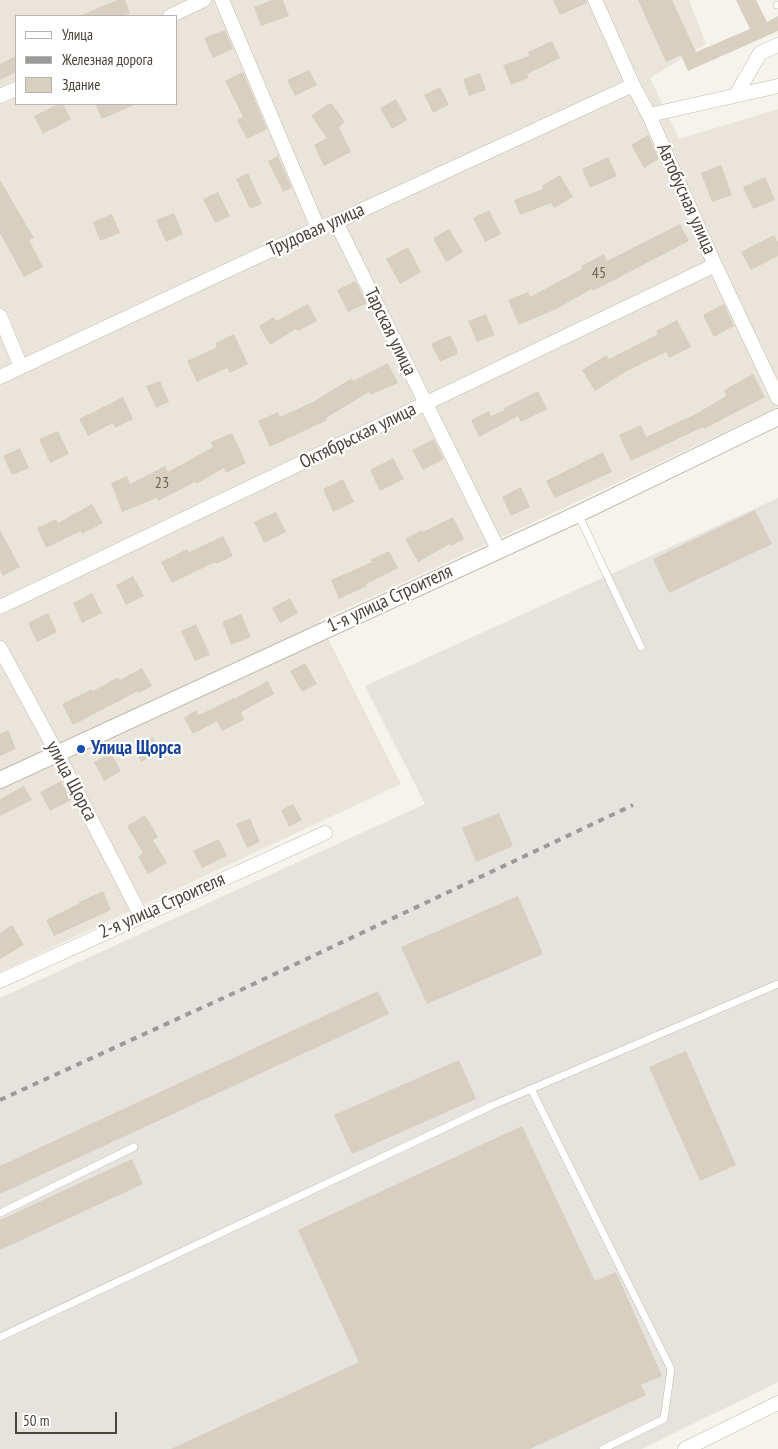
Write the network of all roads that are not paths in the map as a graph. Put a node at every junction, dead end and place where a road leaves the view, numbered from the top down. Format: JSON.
{"nodes":[{"id":1,"x":204,"y":0,"type":"edge"},
{"id":2,"x":222,"y":0,"type":"edge"},
{"id":3,"x":595,"y":0,"type":"edge"},
{"id":4,"x":172,"y":15,"type":"edge"},
{"id":5,"x":778,"y":45,"type":"edge"},
{"id":6,"x":633,"y":85,"type":"junction"},
{"id":7,"x":778,"y":86,"type":"edge"},
{"id":8,"x":15,"y":89,"type":"edge"},
{"id":9,"x":736,"y":95,"type":"junction"},
{"id":10,"x":0,"y":96,"type":"edge"},
{"id":11,"x":649,"y":115,"type":"junction"},
{"id":12,"x":336,"y":222,"type":"junction"},
{"id":13,"x":318,"y":228,"type":"junction"},
{"id":14,"x":715,"y":265,"type":"junction"},
{"id":15,"x":0,"y":316,"type":"edge"},
{"id":16,"x":21,"y":367,"type":"junction"},
{"id":17,"x":0,"y":377,"type":"edge"},
{"id":18,"x":778,"y":398,"type":"edge"},
{"id":19,"x":426,"y":404,"type":"junction"},
{"id":20,"x":775,"y":420,"type":"edge"},
{"id":21,"x":578,"y":514,"type":"junction"},
{"id":22,"x":498,"y":549,"type":"junction"},
{"id":23,"x":0,"y":607,"type":"edge"},
{"id":24,"x":641,"y":647,"type":"dead end"},
{"id":25,"x":0,"y":648,"type":"edge"},
{"id":26,"x":57,"y":753,"type":"junction"},
{"id":27,"x":0,"y":780,"type":"edge"},
{"id":28,"x":325,"y":833,"type":"dead end"},
{"id":29,"x":141,"y":916,"type":"junction"},
{"id":30,"x":0,"y":981,"type":"edge"},
{"id":31,"x":778,"y":984,"type":"edge"},
{"id":32,"x":531,"y":1089,"type":"junction"},
{"id":33,"x":134,"y":1147,"type":"dead end"},
{"id":34,"x":0,"y":1214,"type":"edge"},
{"id":35,"x":0,"y":1337,"type":"edge"},
{"id":36,"x":778,"y":1402,"type":"edge"},
{"id":37,"x":691,"y":1447,"type":"edge"},
{"id":38,"x":603,"y":1449,"type":"edge"}],
"edges":[{"from":1,"to":4,"type":"street"},
{"from":2,"to":13,"type":"street"},
{"from":3,"to":6,"type":"street","name":"Автобусная улица"},
{"from":5,"to":9,"type":"street"},
{"from":6,"to":11,"type":"street","name":"Автобусная улица"},
{"from":6,"to":12,"type":"street","name":"Трудовая улица"},
{"from":7,"to":9,"type":"street"},
{"from":8,"to":10,"type":"street"},
{"from":9,"to":11,"type":"street"},
{"from":11,"to":14,"type":"street","name":"Автобусная улица"},
{"from":12,"to":13,"type":"street","name":"Трудовая улица"},
{"from":12,"to":19,"type":"street","name":"Тарская улица"},
{"from":13,"to":16,"type":"street","name":"Трудовая улица"},
{"from":14,"to":18,"type":"street","name":"Автобусная улица"},
{"from":14,"to":19,"type":"street","name":"Октябрьская улица"},
{"from":15,"to":16,"type":"street"},
{"from":16,"to":17,"type":"street","name":"Трудовая улица"},
{"from":19,"to":22,"type":"street","name":"Тарская улица"},
{"from":19,"to":23,"type":"street","name":"Октябрьская улица"},
{"from":20,"to":21,"type":"street","name":"1-я улица Строителя"},
{"from":21,"to":22,"type":"street","name":"1-я улица Строителя"},
{"from":21,"to":24,"type":"lane"},
{"from":22,"to":26,"type":"street","name":"1-я улица Строителя"},
{"from":25,"to":26,"type":"street","name":"улица Щорса"},
{"from":26,"to":27,"type":"street","name":"1-я улица Строителя"},
{"from":26,"to":29,"type":"street","name":"улица Щорса"},
{"from":28,"to":29,"type":"street","name":"2-я улица Строителя"},
{"from":29,"to":30,"type":"street","name":"2-я улица Строителя"},
{"from":31,"to":32,"type":"lane"},
{"from":32,"to":35,"type":"lane"},
{"from":32,"to":38,"type":"lane"},
{"from":33,"to":34,"type":"lane"},
{"from":36,"to":37,"type":"street"}]}
